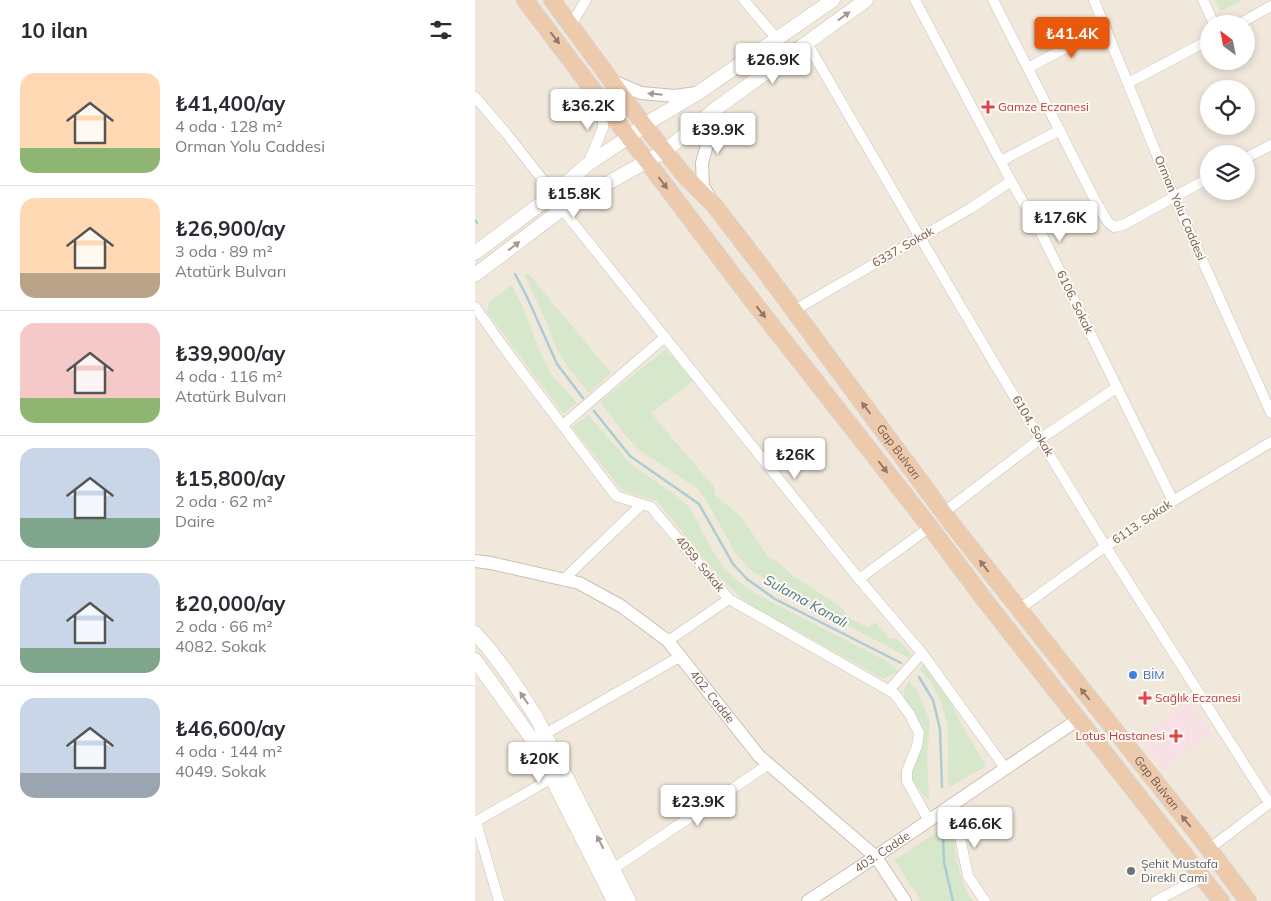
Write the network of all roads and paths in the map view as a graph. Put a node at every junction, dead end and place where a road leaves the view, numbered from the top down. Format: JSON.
{"nodes":[{"id":1,"x":525,"y":0,"type":"edge"},
{"id":2,"x":552,"y":0,"type":"edge"},
{"id":3,"x":586,"y":0,"type":"edge"},
{"id":4,"x":744,"y":0,"type":"edge"},
{"id":5,"x":833,"y":0,"type":"edge"},
{"id":6,"x":867,"y":0,"type":"edge"},
{"id":7,"x":915,"y":0,"type":"edge"},
{"id":8,"x":993,"y":0,"type":"edge"},
{"id":9,"x":1094,"y":0,"type":"edge"},
{"id":10,"x":1203,"y":0,"type":"edge"},
{"id":11,"x":1271,"y":6,"type":"edge"},
{"id":12,"x":1210,"y":15,"type":"edge"},
{"id":13,"x":1255,"y":15,"type":"edge"},
{"id":14,"x":571,"y":25,"type":"junction"},
{"id":15,"x":1105,"y":27,"type":"junction"},
{"id":16,"x":777,"y":39,"type":"junction"},
{"id":17,"x":807,"y":42,"type":"junction"},
{"id":18,"x":1200,"y":45,"type":"edge"},
{"id":19,"x":1028,"y":68,"type":"junction"},
{"id":20,"x":613,"y":81,"type":"junction"},
{"id":21,"x":1128,"y":83,"type":"junction"},
{"id":22,"x":698,"y":92,"type":"junction"},
{"id":23,"x":475,"y":97,"type":"edge"},
{"id":24,"x":603,"y":101,"type":"junction"},
{"id":25,"x":717,"y":108,"type":"junction"},
{"id":26,"x":644,"y":125,"type":"junction"},
{"id":27,"x":1060,"y":130,"type":"junction"},
{"id":28,"x":629,"y":137,"type":"junction"},
{"id":29,"x":1271,"y":146,"type":"edge"},
{"id":30,"x":665,"y":151,"type":"junction"},
{"id":31,"x":1255,"y":154,"type":"edge"},
{"id":32,"x":646,"y":161,"type":"junction"},
{"id":33,"x":1001,"y":161,"type":"junction"},
{"id":34,"x":587,"y":164,"type":"junction"},
{"id":35,"x":1011,"y":181,"type":"junction"},
{"id":36,"x":1200,"y":183,"type":"edge"},
{"id":37,"x":554,"y":194,"type":"junction"},
{"id":38,"x":1174,"y":196,"type":"junction"},
{"id":39,"x":713,"y":204,"type":"junction"},
{"id":40,"x":562,"y":209,"type":"junction"},
{"id":41,"x":920,"y":238,"type":"junction"},
{"id":42,"x":475,"y":253,"type":"edge"},
{"id":43,"x":475,"y":275,"type":"edge"},
{"id":44,"x":475,"y":307,"type":"edge"},
{"id":45,"x":793,"y":311,"type":"junction"},
{"id":46,"x":665,"y":338,"type":"junction"},
{"id":47,"x":1116,"y":388,"type":"junction"},
{"id":48,"x":1271,"y":413,"type":"edge"},
{"id":49,"x":563,"y":425,"type":"junction"},
{"id":50,"x":1040,"y":439,"type":"junction"},
{"id":51,"x":1271,"y":442,"type":"edge"},
{"id":52,"x":1173,"y":501,"type":"junction"},
{"id":53,"x":641,"y":504,"type":"junction"},
{"id":54,"x":943,"y":513,"type":"junction"},
{"id":55,"x":930,"y":527,"type":"junction"},
{"id":56,"x":1106,"y":546,"type":"junction"},
{"id":57,"x":475,"y":561,"type":"edge"},
{"id":58,"x":859,"y":579,"type":"junction"},
{"id":59,"x":563,"y":580,"type":"junction"},
{"id":60,"x":729,"y":599,"type":"junction"},
{"id":61,"x":1018,"y":610,"type":"junction"},
{"id":62,"x":475,"y":632,"type":"edge"},
{"id":63,"x":668,"y":642,"type":"junction"},
{"id":64,"x":922,"y":653,"type":"junction"},
{"id":65,"x":681,"y":656,"type":"junction"},
{"id":66,"x":475,"y":660,"type":"edge"},
{"id":67,"x":889,"y":690,"type":"junction"},
{"id":68,"x":1079,"y":719,"type":"junction"},
{"id":69,"x":545,"y":734,"type":"junction"},
{"id":70,"x":769,"y":764,"type":"junction"},
{"id":71,"x":1005,"y":768,"type":"junction"},
{"id":72,"x":552,"y":778,"type":"junction"},
{"id":73,"x":953,"y":803,"type":"junction"},
{"id":74,"x":1270,"y":803,"type":"edge"},
{"id":75,"x":929,"y":821,"type":"junction"},
{"id":76,"x":476,"y":822,"type":"edge"},
{"id":77,"x":1209,"y":849,"type":"junction"},
{"id":78,"x":876,"y":858,"type":"junction"},
{"id":79,"x":613,"y":869,"type":"junction"},
{"id":80,"x":1203,"y":876,"type":"junction"},
{"id":81,"x":499,"y":901,"type":"edge"},
{"id":82,"x":614,"y":901,"type":"edge"},
{"id":83,"x":629,"y":901,"type":"edge"},
{"id":84,"x":808,"y":901,"type":"edge"},
{"id":85,"x":905,"y":901,"type":"edge"},
{"id":86,"x":985,"y":901,"type":"edge"},
{"id":87,"x":1156,"y":901,"type":"edge"},
{"id":88,"x":1221,"y":901,"type":"edge"},
{"id":89,"x":1248,"y":901,"type":"edge"}],
"edges":[{"from":1,"to":24,"type":"highway","name":"Gap Bulvarı","one_way":true},
{"from":2,"to":14,"type":"highway","name":"Gap Bulvarı"},
{"from":3,"to":14,"type":"street"},
{"from":4,"to":16,"type":"street"},
{"from":5,"to":16,"type":"main road"},
{"from":17,"to":6,"type":"main road","one_way":true},
{"from":7,"to":33,"type":"street","name":"6106. Sokak"},
{"from":8,"to":19,"type":"street"},
{"from":9,"to":15,"type":"street","name":"Orman Yolu Caddesi"},
{"from":10,"to":12,"type":"street"},
{"from":11,"to":13,"type":"street"},
{"from":14,"to":20,"type":"highway","name":"Gap Bulvarı"},
{"from":15,"to":19,"type":"street"},
{"from":15,"to":21,"type":"street","name":"Orman Yolu Caddesi"},
{"from":16,"to":22,"type":"main road"},
{"from":17,"to":25,"type":"main road"},
{"from":17,"to":41,"type":"street","name":"6104. Sokak"},
{"from":18,"to":21,"type":"street"},
{"from":19,"to":27,"type":"street"},
{"from":22,"to":20,"type":"street","one_way":true},
{"from":20,"to":26,"type":"highway","name":"Gap Bulvarı"},
{"from":21,"to":38,"type":"street","name":"Orman Yolu Caddesi"},
{"from":22,"to":26,"type":"main road"},
{"from":23,"to":37,"type":"street"},
{"from":24,"to":28,"type":"highway","name":"Gap Bulvarı"},
{"from":24,"to":34,"type":"street"},
{"from":25,"to":30,"type":"main road"},
{"from":25,"to":39,"type":"street"},
{"from":26,"to":28,"type":"main road"},
{"from":26,"to":30,"type":"highway","name":"Gap Bulvarı"},
{"from":27,"to":33,"type":"street"},
{"from":27,"to":38,"type":"street"},
{"from":28,"to":32,"type":"highway","name":"Gap Bulvarı"},
{"from":28,"to":34,"type":"main road"},
{"from":29,"to":31,"type":"street"},
{"from":30,"to":32,"type":"main road"},
{"from":30,"to":39,"type":"highway","name":"Gap Bulvarı"},
{"from":32,"to":40,"type":"main road"},
{"from":32,"to":55,"type":"highway","name":"Gap Bulvarı","one_way":true},
{"from":33,"to":35,"type":"street","name":"6106. Sokak"},
{"from":34,"to":37,"type":"main road"},
{"from":35,"to":41,"type":"street","name":"6337. Sokak"},
{"from":35,"to":47,"type":"street","name":"6106. Sokak"},
{"from":36,"to":38,"type":"street"},
{"from":37,"to":42,"type":"main road"},
{"from":38,"to":48,"type":"street","name":"Orman Yolu Caddesi"},
{"from":39,"to":45,"type":"highway","name":"Gap Bulvarı"},
{"from":43,"to":40,"type":"main road","one_way":true},
{"from":40,"to":46,"type":"street"},
{"from":41,"to":45,"type":"street","name":"6337. Sokak"},
{"from":41,"to":50,"type":"street","name":"6104. Sokak"},
{"from":44,"to":49,"type":"street","name":"4059. Sokak"},
{"from":54,"to":45,"type":"highway","name":"Gap Bulvarı","one_way":true},
{"from":46,"to":49,"type":"street"},
{"from":46,"to":58,"type":"street"},
{"from":47,"to":50,"type":"street"},
{"from":47,"to":52,"type":"street","name":"6106. Sokak"},
{"from":49,"to":53,"type":"street","name":"4059. Sokak"},
{"from":50,"to":54,"type":"street"},
{"from":50,"to":56,"type":"street","name":"6104. Sokak"},
{"from":51,"to":52,"type":"street","name":"6113. Sokak"},
{"from":52,"to":56,"type":"street","name":"6113. Sokak"},
{"from":53,"to":59,"type":"street"},
{"from":53,"to":60,"type":"street","name":"4059. Sokak"},
{"from":61,"to":54,"type":"highway","name":"Gap Bulvarı","one_way":true},
{"from":55,"to":58,"type":"street"},
{"from":55,"to":68,"type":"highway","name":"Gap Bulvarı"},
{"from":56,"to":61,"type":"street","name":"6113. Sokak"},
{"from":56,"to":74,"type":"street","name":"6104. Sokak"},
{"from":57,"to":59,"type":"street","name":"402. Cadde"},
{"from":58,"to":64,"type":"street"},
{"from":59,"to":63,"type":"street","name":"402. Cadde"},
{"from":60,"to":63,"type":"street"},
{"from":60,"to":67,"type":"street","name":"4059. Sokak"},
{"from":77,"to":61,"type":"highway","name":"Gap Bulvarı","one_way":true},
{"from":69,"to":62,"type":"main road","one_way":true},
{"from":63,"to":65,"type":"street","name":"402. Cadde"},
{"from":64,"to":67,"type":"street"},
{"from":64,"to":71,"type":"street"},
{"from":65,"to":69,"type":"street"},
{"from":65,"to":70,"type":"street","name":"402. Cadde"},
{"from":66,"to":72,"type":"main road"},
{"from":67,"to":75,"type":"street","name":"4059. Sokak"},
{"from":68,"to":71,"type":"street","name":"403. Cadde"},
{"from":68,"to":80,"type":"highway","name":"Gap Bulvarı"},
{"from":79,"to":69,"type":"main road","one_way":true},
{"from":70,"to":78,"type":"street","name":"402. Cadde"},
{"from":70,"to":79,"type":"street"},
{"from":71,"to":73,"type":"street","name":"403. Cadde"},
{"from":72,"to":76,"type":"street"},
{"from":72,"to":82,"type":"main road"},
{"from":73,"to":75,"type":"street","name":"403. Cadde"},
{"from":73,"to":86,"type":"street"},
{"from":74,"to":77,"type":"street"},
{"from":75,"to":78,"type":"street","name":"403. Cadde"},
{"from":76,"to":81,"type":"street"},
{"from":77,"to":89,"type":"highway","name":"Gap Bulvarı"},
{"from":78,"to":84,"type":"street","name":"403. Cadde"},
{"from":78,"to":85,"type":"street","name":"402. Cadde"},
{"from":79,"to":83,"type":"main road"},
{"from":80,"to":87,"type":"street"},
{"from":80,"to":88,"type":"highway","name":"Gap Bulvarı"}]}
